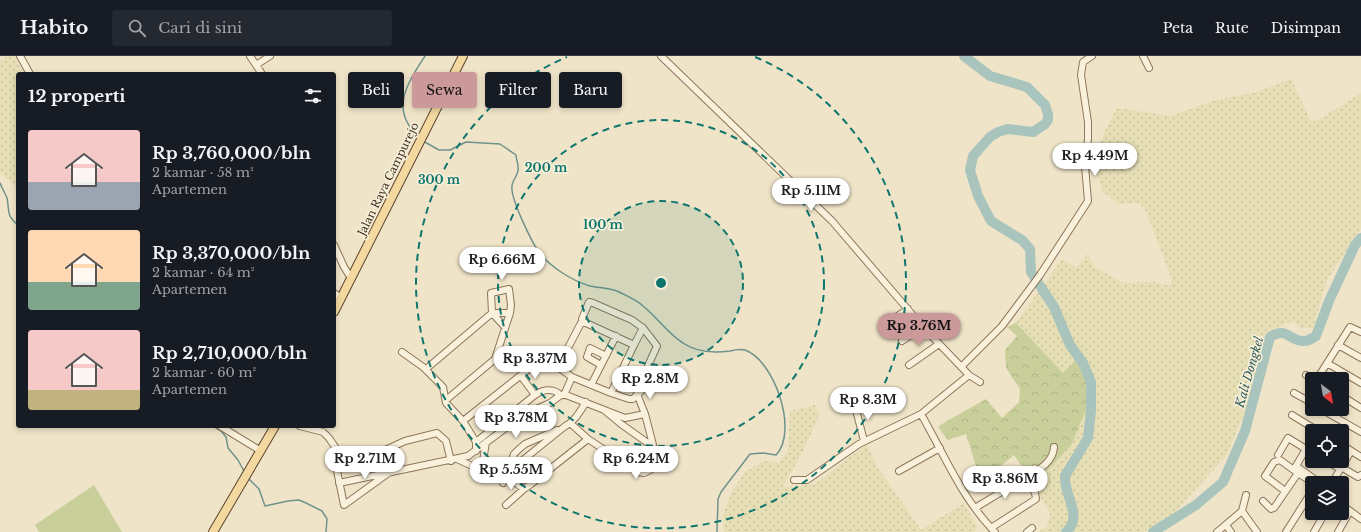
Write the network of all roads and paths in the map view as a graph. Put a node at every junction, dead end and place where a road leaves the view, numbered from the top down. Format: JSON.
{"nodes":[{"id":1,"x":20,"y":56,"type":"edge"},
{"id":2,"x":250,"y":56,"type":"edge"},
{"id":3,"x":270,"y":56,"type":"edge"},
{"id":4,"x":463,"y":56,"type":"edge"},
{"id":5,"x":662,"y":56,"type":"edge"},
{"id":6,"x":1092,"y":56,"type":"edge"},
{"id":7,"x":1143,"y":56,"type":"edge"},
{"id":8,"x":256,"y":65,"type":"junction"},
{"id":9,"x":1149,"y":68,"type":"dead end"},
{"id":10,"x":29,"y":72,"type":"edge"},
{"id":11,"x":261,"y":72,"type":"edge"},
{"id":12,"x":336,"y":249,"type":"edge"},
{"id":13,"x":352,"y":278,"type":"junction"},
{"id":14,"x":338,"y":296,"type":"edge"},
{"id":15,"x":908,"y":309,"type":"junction"},
{"id":16,"x":510,"y":313,"type":"junction"},
{"id":17,"x":492,"y":314,"type":"junction"},
{"id":18,"x":583,"y":322,"type":"junction"},
{"id":19,"x":884,"y":325,"type":"dead end"},
{"id":20,"x":505,"y":327,"type":"junction"},
{"id":21,"x":923,"y":327,"type":"junction"},
{"id":22,"x":643,"y":328,"type":"junction"},
{"id":23,"x":1361,"y":332,"type":"edge"},
{"id":24,"x":616,"y":336,"type":"junction"},
{"id":25,"x":902,"y":341,"type":"dead end"},
{"id":26,"x":939,"y":344,"type":"junction"},
{"id":27,"x":634,"y":345,"type":"junction"},
{"id":28,"x":1338,"y":345,"type":"junction"},
{"id":29,"x":402,"y":352,"type":"dead end"},
{"id":30,"x":606,"y":356,"type":"junction"},
{"id":31,"x":1361,"y":358,"type":"edge"},
{"id":32,"x":1327,"y":363,"type":"junction"},
{"id":33,"x":602,"y":365,"type":"junction"},
{"id":34,"x":909,"y":365,"type":"dead end"},
{"id":35,"x":961,"y":367,"type":"junction"},
{"id":36,"x":530,"y":368,"type":"dead end"},
{"id":37,"x":426,"y":369,"type":"junction"},
{"id":38,"x":1321,"y":372,"type":"edge"},
{"id":39,"x":969,"y":375,"type":"junction"},
{"id":40,"x":521,"y":376,"type":"junction"},
{"id":41,"x":572,"y":377,"type":"junction"},
{"id":42,"x":980,"y":382,"type":"dead end"},
{"id":43,"x":1361,"y":384,"type":"edge"},
{"id":44,"x":592,"y":385,"type":"junction"},
{"id":45,"x":611,"y":393,"type":"junction"},
{"id":46,"x":638,"y":393,"type":"junction"},
{"id":47,"x":1294,"y":393,"type":"dead end"},
{"id":48,"x":535,"y":395,"type":"junction"},
{"id":49,"x":562,"y":395,"type":"junction"},
{"id":50,"x":1305,"y":399,"type":"edge"},
{"id":51,"x":446,"y":400,"type":"junction"},
{"id":52,"x":1349,"y":400,"type":"edge"},
{"id":53,"x":586,"y":402,"type":"junction"},
{"id":54,"x":855,"y":406,"type":"dead end"},
{"id":55,"x":1361,"y":408,"type":"edge"},
{"id":56,"x":604,"y":410,"type":"junction"},
{"id":57,"x":645,"y":414,"type":"junction"},
{"id":58,"x":921,"y":414,"type":"junction"},
{"id":59,"x":1292,"y":416,"type":"dead end"},
{"id":60,"x":1334,"y":416,"type":"edge"},
{"id":61,"x":624,"y":418,"type":"junction"},
{"id":62,"x":463,"y":422,"type":"junction"},
{"id":63,"x":570,"y":423,"type":"junction"},
{"id":64,"x":1306,"y":424,"type":"edge"},
{"id":65,"x":502,"y":426,"type":"junction"},
{"id":66,"x":274,"y":428,"type":"edge"},
{"id":67,"x":308,"y":428,"type":"edge"},
{"id":68,"x":562,"y":428,"type":"junction"},
{"id":69,"x":627,"y":428,"type":"junction"},
{"id":70,"x":228,"y":429,"type":"edge"},
{"id":71,"x":1361,"y":432,"type":"edge"},
{"id":72,"x":588,"y":439,"type":"junction"},
{"id":73,"x":864,"y":441,"type":"junction"},
{"id":74,"x":476,"y":442,"type":"junction"},
{"id":75,"x":486,"y":442,"type":"junction"},
{"id":76,"x":652,"y":445,"type":"junction"},
{"id":77,"x":1054,"y":447,"type":"dead end"},
{"id":78,"x":940,"y":448,"type":"junction"},
{"id":79,"x":1305,"y":448,"type":"edge"},
{"id":80,"x":1305,"y":451,"type":"edge"},
{"id":81,"x":1351,"y":451,"type":"joint"},
{"id":82,"x":261,"y":452,"type":"junction"},
{"id":83,"x":476,"y":452,"type":"junction"},
{"id":84,"x":1349,"y":454,"type":"edge"},
{"id":85,"x":1278,"y":455,"type":"dead end"},
{"id":86,"x":370,"y":457,"type":"dead end"},
{"id":87,"x":1361,"y":457,"type":"edge"},
{"id":88,"x":454,"y":460,"type":"junction"},
{"id":89,"x":1341,"y":468,"type":"joint"},
{"id":90,"x":899,"y":470,"type":"dead end"},
{"id":91,"x":508,"y":472,"type":"junction"},
{"id":92,"x":1298,"y":472,"type":"junction"},
{"id":93,"x":388,"y":473,"type":"junction"},
{"id":94,"x":1361,"y":475,"type":"edge"},
{"id":95,"x":1310,"y":476,"type":"edge"},
{"id":96,"x":1336,"y":476,"type":"edge"},
{"id":97,"x":1026,"y":477,"type":"junction"},
{"id":98,"x":1305,"y":477,"type":"edge"},
{"id":99,"x":794,"y":480,"type":"dead end"},
{"id":100,"x":339,"y":483,"type":"junction"},
{"id":101,"x":503,"y":483,"type":"dead end"},
{"id":102,"x":524,"y":489,"type":"junction"},
{"id":103,"x":1285,"y":491,"type":"junction"},
{"id":104,"x":1246,"y":495,"type":"dead end"},
{"id":105,"x":1263,"y":501,"type":"dead end"},
{"id":106,"x":1305,"y":502,"type":"edge"},
{"id":107,"x":506,"y":505,"type":"dead end"},
{"id":108,"x":975,"y":508,"type":"junction"},
{"id":109,"x":1242,"y":511,"type":"junction"},
{"id":110,"x":1350,"y":511,"type":"joint"},
{"id":111,"x":1361,"y":519,"type":"edge"},
{"id":112,"x":1321,"y":520,"type":"edge"},
{"id":113,"x":1226,"y":525,"type":"junction"},
{"id":114,"x":993,"y":530,"type":"edge"},
{"id":115,"x":213,"y":532,"type":"edge"},
{"id":116,"x":1217,"y":532,"type":"edge"},
{"id":117,"x":1231,"y":532,"type":"edge"},
{"id":118,"x":1257,"y":532,"type":"edge"},
{"id":119,"x":1286,"y":532,"type":"edge"},
{"id":120,"x":1314,"y":532,"type":"edge"},
{"id":121,"x":1338,"y":532,"type":"edge"}],
"edges":[{"from":1,"to":10,"type":"street"},
{"from":2,"to":8,"type":"street"},
{"from":3,"to":8,"type":"street"},
{"from":4,"to":13,"type":"main road","name":"Jalan Raya Campurejo"},
{"from":5,"to":15,"type":"street"},
{"from":6,"to":35,"type":"street"},
{"from":7,"to":9,"type":"street"},
{"from":8,"to":11,"type":"street"},
{"from":12,"to":13,"type":"street"},
{"from":13,"to":14,"type":"main road","name":"Jalan Raya Campurejo"},
{"from":15,"to":19,"type":"street"},
{"from":15,"to":21,"type":"street"},
{"from":16,"to":17,"type":"street"},
{"from":16,"to":17,"type":"street"},
{"from":16,"to":20,"type":"street"},
{"from":17,"to":20,"type":"street"},
{"from":17,"to":37,"type":"street"},
{"from":18,"to":22,"type":"street"},
{"from":18,"to":24,"type":"street"},
{"from":18,"to":41,"type":"street"},
{"from":20,"to":51,"type":"street"},
{"from":21,"to":25,"type":"street"},
{"from":21,"to":26,"type":"street"},
{"from":22,"to":27,"type":"street"},
{"from":22,"to":46,"type":"street"},
{"from":23,"to":28,"type":"street"},
{"from":24,"to":27,"type":"street"},
{"from":24,"to":30,"type":"street"},
{"from":26,"to":34,"type":"street"},
{"from":26,"to":35,"type":"street"},
{"from":27,"to":45,"type":"street"},
{"from":28,"to":31,"type":"street"},
{"from":28,"to":32,"type":"street"},
{"from":29,"to":37,"type":"street"},
{"from":30,"to":33,"type":"street"},
{"from":30,"to":33,"type":"street"},
{"from":32,"to":38,"type":"street"},
{"from":32,"to":43,"type":"street"},
{"from":33,"to":44,"type":"street"},
{"from":35,"to":39,"type":"street"},
{"from":36,"to":40,"type":"street"},
{"from":37,"to":51,"type":"street"},
{"from":39,"to":42,"type":"street"},
{"from":39,"to":58,"type":"street"},
{"from":40,"to":48,"type":"street"},
{"from":40,"to":62,"type":"street"},
{"from":41,"to":44,"type":"street"},
{"from":41,"to":49,"type":"street"},
{"from":44,"to":45,"type":"street"},
{"from":45,"to":46,"type":"street"},
{"from":46,"to":57,"type":"street"},
{"from":47,"to":50,"type":"street"},
{"from":48,"to":49,"type":"street"},
{"from":48,"to":65,"type":"street"},
{"from":49,"to":53,"type":"street"},
{"from":49,"to":65,"type":"street"},
{"from":51,"to":62,"type":"street"},
{"from":52,"to":55,"type":"street"},
{"from":53,"to":56,"type":"street"},
{"from":53,"to":63,"type":"street"},
{"from":54,"to":73,"type":"street"},
{"from":56,"to":61,"type":"street"},
{"from":56,"to":69,"type":"street"},
{"from":57,"to":61,"type":"street"},
{"from":57,"to":76,"type":"street"},
{"from":58,"to":73,"type":"street"},
{"from":58,"to":78,"type":"street"},
{"from":59,"to":64,"type":"street"},
{"from":60,"to":71,"type":"street"},
{"from":61,"to":69,"type":"street"},
{"from":62,"to":74,"type":"street"},
{"from":63,"to":68,"type":"street"},
{"from":63,"to":72,"type":"street"},
{"from":65,"to":74,"type":"street"},
{"from":65,"to":75,"type":"street"},
{"from":66,"to":82,"type":"main road"},
{"from":67,"to":100,"type":"street"},
{"from":68,"to":91,"type":"street"},
{"from":68,"to":91,"type":"street"},
{"from":69,"to":76,"type":"street"},
{"from":70,"to":82,"type":"street"},
{"from":72,"to":76,"type":"street"},
{"from":72,"to":102,"type":"street"},
{"from":73,"to":99,"type":"street"},
{"from":74,"to":83,"type":"street"},
{"from":75,"to":83,"type":"street"},
{"from":75,"to":88,"type":"street"},
{"from":77,"to":97,"type":"street"},
{"from":78,"to":90,"type":"street"},
{"from":78,"to":108,"type":"street"},
{"from":79,"to":85,"type":"street"},
{"from":80,"to":95,"type":"street"},
{"from":81,"to":84,"type":"street"},
{"from":81,"to":87,"type":"street"},
{"from":82,"to":115,"type":"main road"},
{"from":83,"to":88,"type":"street"},
{"from":86,"to":88,"type":"street"},
{"from":88,"to":93,"type":"street"},
{"from":89,"to":94,"type":"street"},
{"from":89,"to":96,"type":"street"},
{"from":91,"to":101,"type":"street"},
{"from":91,"to":102,"type":"street"},
{"from":92,"to":98,"type":"street"},
{"from":92,"to":103,"type":"street"},
{"from":92,"to":103,"type":"street"},
{"from":93,"to":100,"type":"street"},
{"from":93,"to":100,"type":"street"},
{"from":97,"to":108,"type":"street"},
{"from":97,"to":114,"type":"street"},
{"from":102,"to":107,"type":"street"},
{"from":103,"to":105,"type":"street"},
{"from":104,"to":109,"type":"street"},
{"from":106,"to":119,"type":"street"},
{"from":108,"to":114,"type":"street"},
{"from":109,"to":113,"type":"street"},
{"from":109,"to":118,"type":"street"},
{"from":110,"to":111,"type":"street"},
{"from":110,"to":121,"type":"street"},
{"from":112,"to":120,"type":"street"},
{"from":113,"to":116,"type":"street"},
{"from":113,"to":117,"type":"street"}]}
